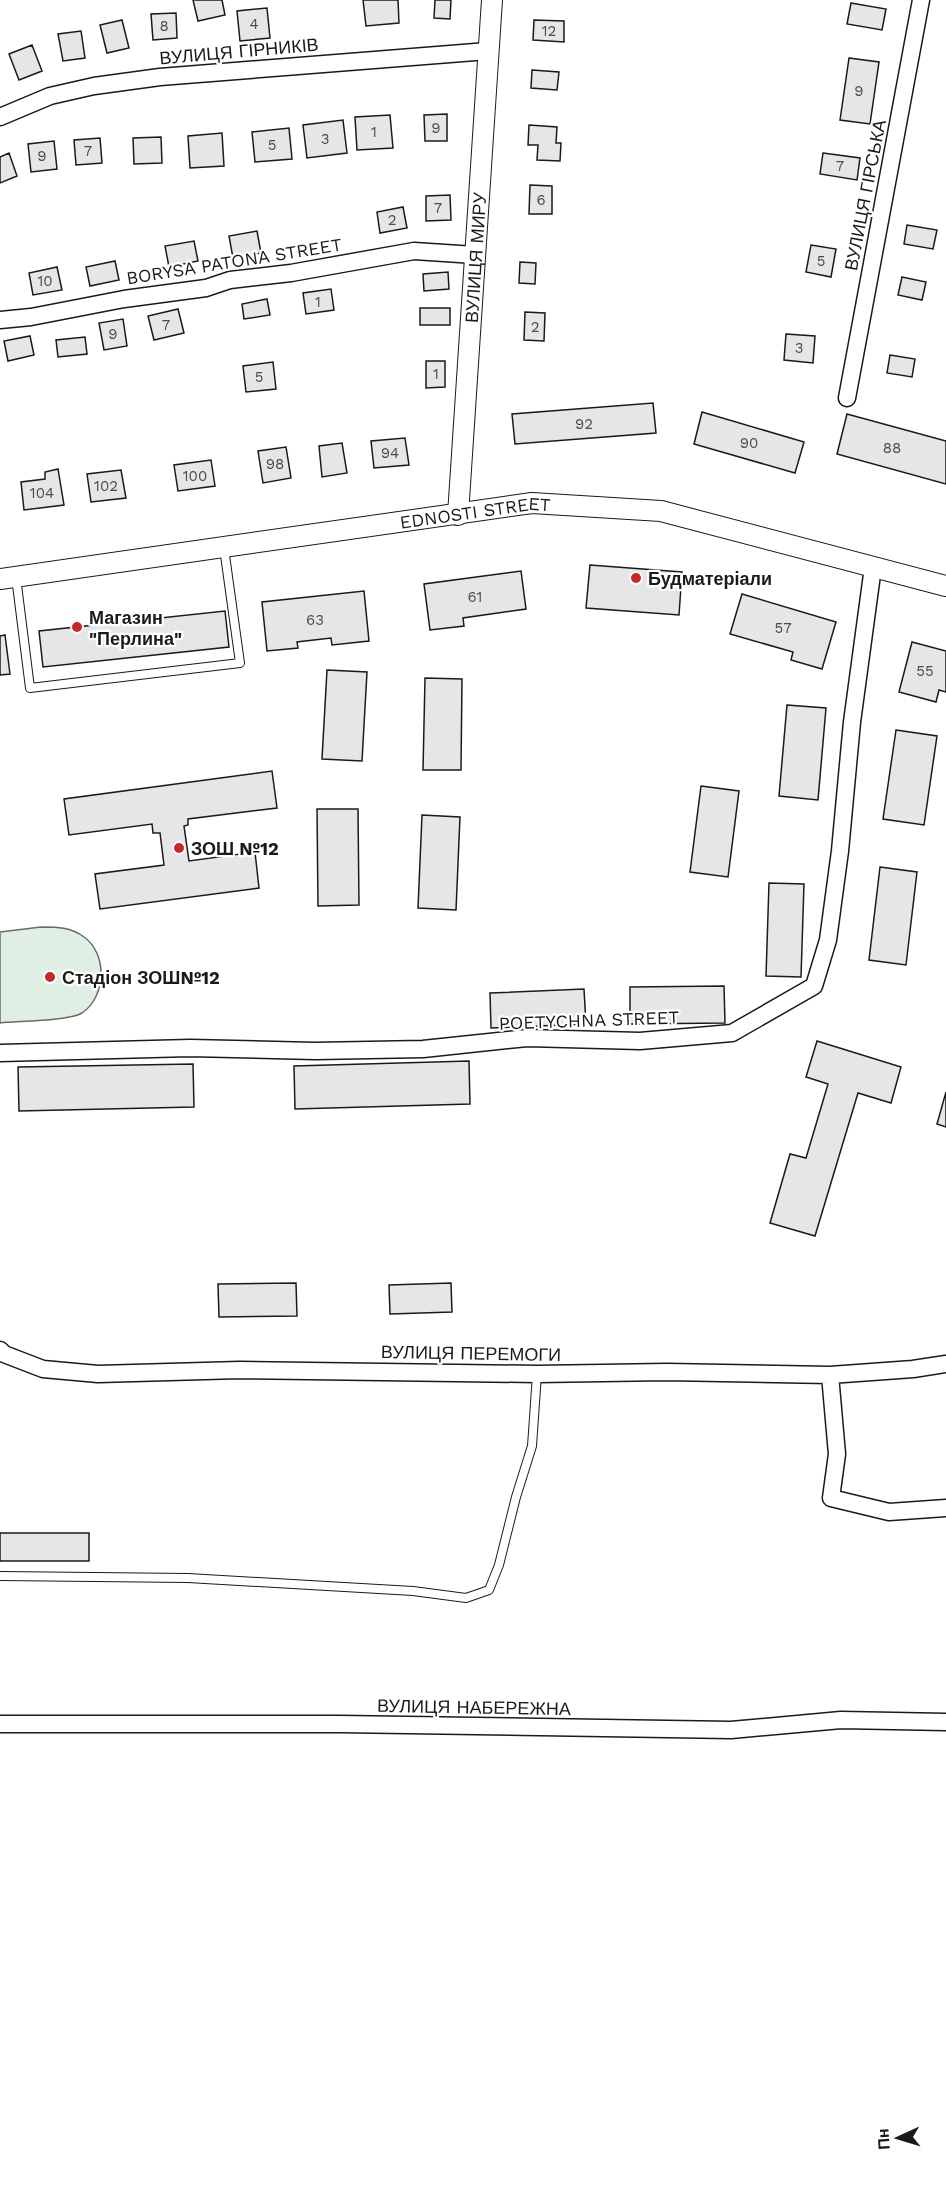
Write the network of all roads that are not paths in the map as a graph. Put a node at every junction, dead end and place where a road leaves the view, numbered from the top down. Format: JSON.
{"nodes":[{"id":1,"x":492,"y":0,"type":"edge"},
{"id":2,"x":921,"y":0,"type":"edge"},
{"id":3,"x":488,"y":51,"type":"junction"},
{"id":4,"x":0,"y":117,"type":"edge"},
{"id":5,"x":475,"y":255,"type":"junction"},
{"id":6,"x":0,"y":320,"type":"edge"},
{"id":7,"x":847,"y":398,"type":"dead end"},
{"id":8,"x":458,"y":515,"type":"junction"},
{"id":9,"x":224,"y":548,"type":"junction"},
{"id":10,"x":873,"y":567,"type":"junction"},
{"id":11,"x":8,"y":578,"type":"edge"},
{"id":12,"x":946,"y":586,"type":"edge"},
{"id":13,"x":0,"y":1053,"type":"edge"},
{"id":14,"x":0,"y":1350,"type":"edge"},
{"id":15,"x":946,"y":1364,"type":"edge"},
{"id":16,"x":537,"y":1374,"type":"junction"},
{"id":17,"x":830,"y":1375,"type":"junction"},
{"id":18,"x":946,"y":1508,"type":"edge"},
{"id":19,"x":0,"y":1575,"type":"edge"},
{"id":20,"x":946,"y":1722,"type":"edge"},
{"id":21,"x":0,"y":1724,"type":"edge"}],
"edges":[{"from":1,"to":3,"type":"street","name":"ВУЛИЦЯ МИРУ"},
{"from":2,"to":7,"type":"street","name":"ВУЛИЦЯ ГІРСЬКА"},
{"from":3,"to":4,"type":"street","name":"ВУЛИЦЯ ГІРНИКІВ"},
{"from":3,"to":5,"type":"street","name":"ВУЛИЦЯ МИРУ"},
{"from":5,"to":6,"type":"street","name":"BORYSA PATONA STREET"},
{"from":5,"to":8,"type":"street","name":"ВУЛИЦЯ МИРУ"},
{"from":8,"to":9,"type":"street","name":"EDNOSTI STREET"},
{"from":8,"to":10,"type":"street","name":"EDNOSTI STREET"},
{"from":9,"to":11,"type":"street","name":"EDNOSTI STREET"},
{"from":9,"to":11,"type":"lane"},
{"from":10,"to":12,"type":"street","name":"EDNOSTI STREET"},
{"from":10,"to":13,"type":"street","name":"POETYCHNA STREET"},
{"from":14,"to":16,"type":"street","name":"ВУЛИЦЯ ПЕРЕМОГИ"},
{"from":15,"to":17,"type":"street","name":"ВУЛИЦЯ ПЕРЕМОГИ"},
{"from":16,"to":17,"type":"street","name":"ВУЛИЦЯ ПЕРЕМОГИ"},
{"from":16,"to":19,"type":"lane"},
{"from":17,"to":18,"type":"street"},
{"from":20,"to":21,"type":"street","name":"ВУЛИЦЯ НАБЕРЕЖНА"}]}
